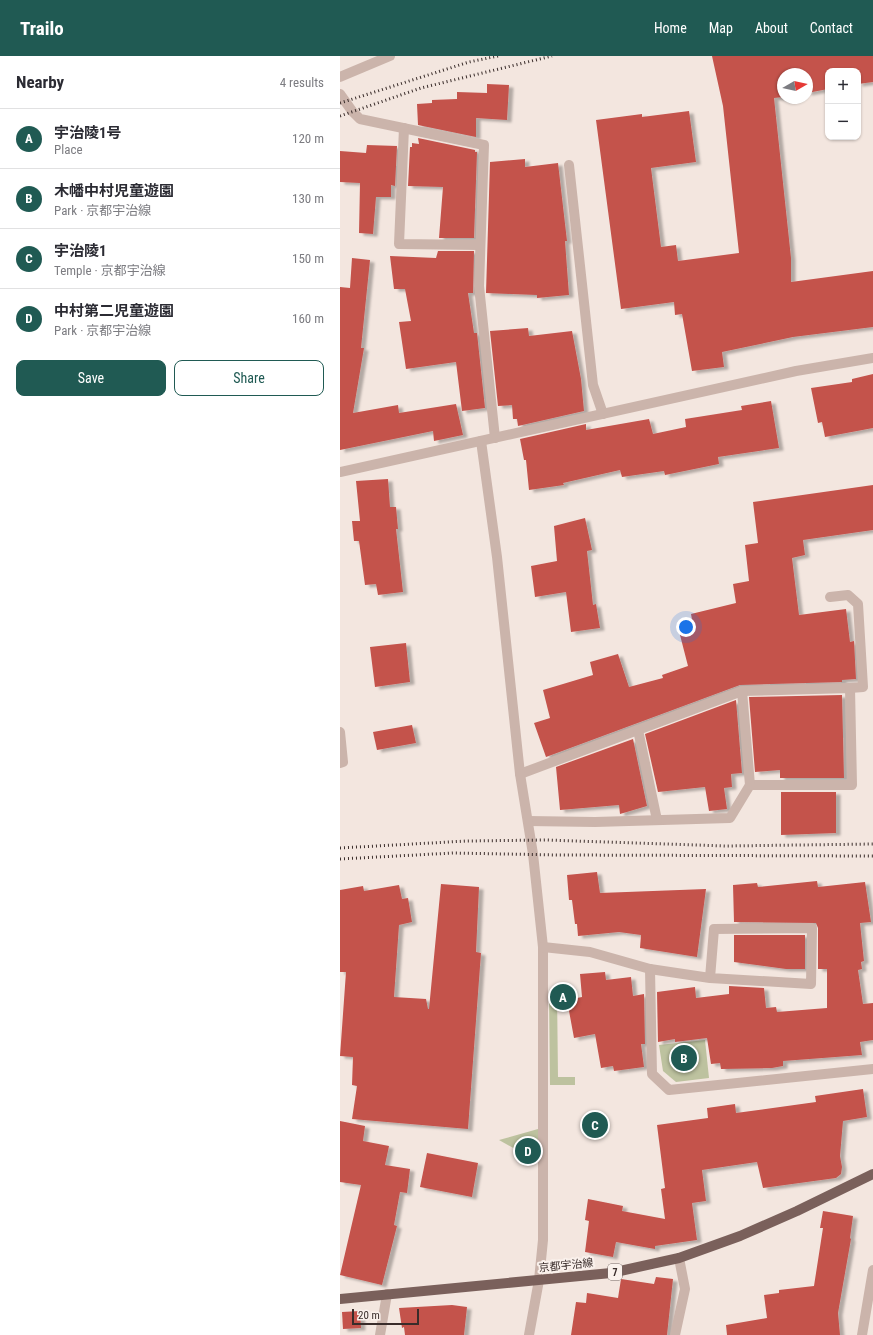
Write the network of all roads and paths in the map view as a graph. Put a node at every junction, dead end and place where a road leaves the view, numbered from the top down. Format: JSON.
{"nodes":[{"id":1,"x":390,"y":56,"type":"edge"},
{"id":2,"x":340,"y":77,"type":"edge"},
{"id":3,"x":340,"y":94,"type":"edge"},
{"id":4,"x":404,"y":128,"type":"junction"},
{"id":5,"x":569,"y":165,"type":"dead end"},
{"id":6,"x":480,"y":245,"type":"junction"},
{"id":7,"x":873,"y":358,"type":"edge"},
{"id":8,"x":603,"y":414,"type":"junction"},
{"id":9,"x":496,"y":438,"type":"junction"},
{"id":10,"x":481,"y":441,"type":"junction"},
{"id":11,"x":340,"y":472,"type":"edge"},
{"id":12,"x":830,"y":597,"type":"dead end"},
{"id":13,"x":850,"y":688,"type":"junction"},
{"id":14,"x":742,"y":691,"type":"junction"},
{"id":15,"x":638,"y":730,"type":"junction"},
{"id":16,"x":340,"y":732,"type":"edge"},
{"id":17,"x":340,"y":763,"type":"edge"},
{"id":18,"x":520,"y":774,"type":"junction"},
{"id":19,"x":750,"y":785,"type":"junction"},
{"id":20,"x":657,"y":820,"type":"junction"},
{"id":21,"x":528,"y":821,"type":"junction"},
{"id":22,"x":543,"y":947,"type":"junction"},
{"id":23,"x":650,"y":969,"type":"junction"},
{"id":24,"x":710,"y":978,"type":"junction"},
{"id":25,"x":873,"y":1069,"type":"edge"},
{"id":26,"x":873,"y":1174,"type":"edge"},
{"id":27,"x":679,"y":1258,"type":"junction"},
{"id":28,"x":873,"y":1270,"type":"edge"},
{"id":29,"x":539,"y":1280,"type":"junction"},
{"id":30,"x":387,"y":1294,"type":"junction"},
{"id":31,"x":340,"y":1299,"type":"edge"},
{"id":32,"x":380,"y":1335,"type":"edge"},
{"id":33,"x":529,"y":1335,"type":"edge"},
{"id":34,"x":675,"y":1335,"type":"edge"},
{"id":35,"x":862,"y":1335,"type":"edge"}],
"edges":[{"from":1,"to":2,"type":"street"},
{"from":3,"to":4,"type":"street"},
{"from":4,"to":6,"type":"street"},
{"from":4,"to":6,"type":"street"},
{"from":5,"to":8,"type":"street"},
{"from":6,"to":9,"type":"street"},
{"from":7,"to":8,"type":"street"},
{"from":8,"to":9,"type":"street"},
{"from":9,"to":10,"type":"street"},
{"from":10,"to":11,"type":"street"},
{"from":10,"to":18,"type":"street"},
{"from":12,"to":13,"type":"street"},
{"from":13,"to":14,"type":"street"},
{"from":13,"to":19,"type":"street"},
{"from":14,"to":15,"type":"street"},
{"from":14,"to":19,"type":"street"},
{"from":15,"to":18,"type":"street"},
{"from":15,"to":20,"type":"street"},
{"from":16,"to":17,"type":"street"},
{"from":18,"to":21,"type":"street"},
{"from":19,"to":20,"type":"street"},
{"from":20,"to":21,"type":"street"},
{"from":21,"to":22,"type":"street"},
{"from":22,"to":23,"type":"street"},
{"from":22,"to":29,"type":"street"},
{"from":23,"to":24,"type":"street"},
{"from":23,"to":25,"type":"street"},
{"from":24,"to":24,"type":"street"},
{"from":26,"to":27,"type":"main road","name":"京都宇治線","number":"7"},
{"from":27,"to":29,"type":"main road","name":"京都宇治線","number":"7"},
{"from":27,"to":34,"type":"street"},
{"from":28,"to":35,"type":"street"},
{"from":29,"to":30,"type":"main road","name":"京都宇治線","number":"7"},
{"from":29,"to":33,"type":"street"},
{"from":30,"to":31,"type":"main road","name":"京都宇治線","number":"7"},
{"from":30,"to":32,"type":"street"}]}
